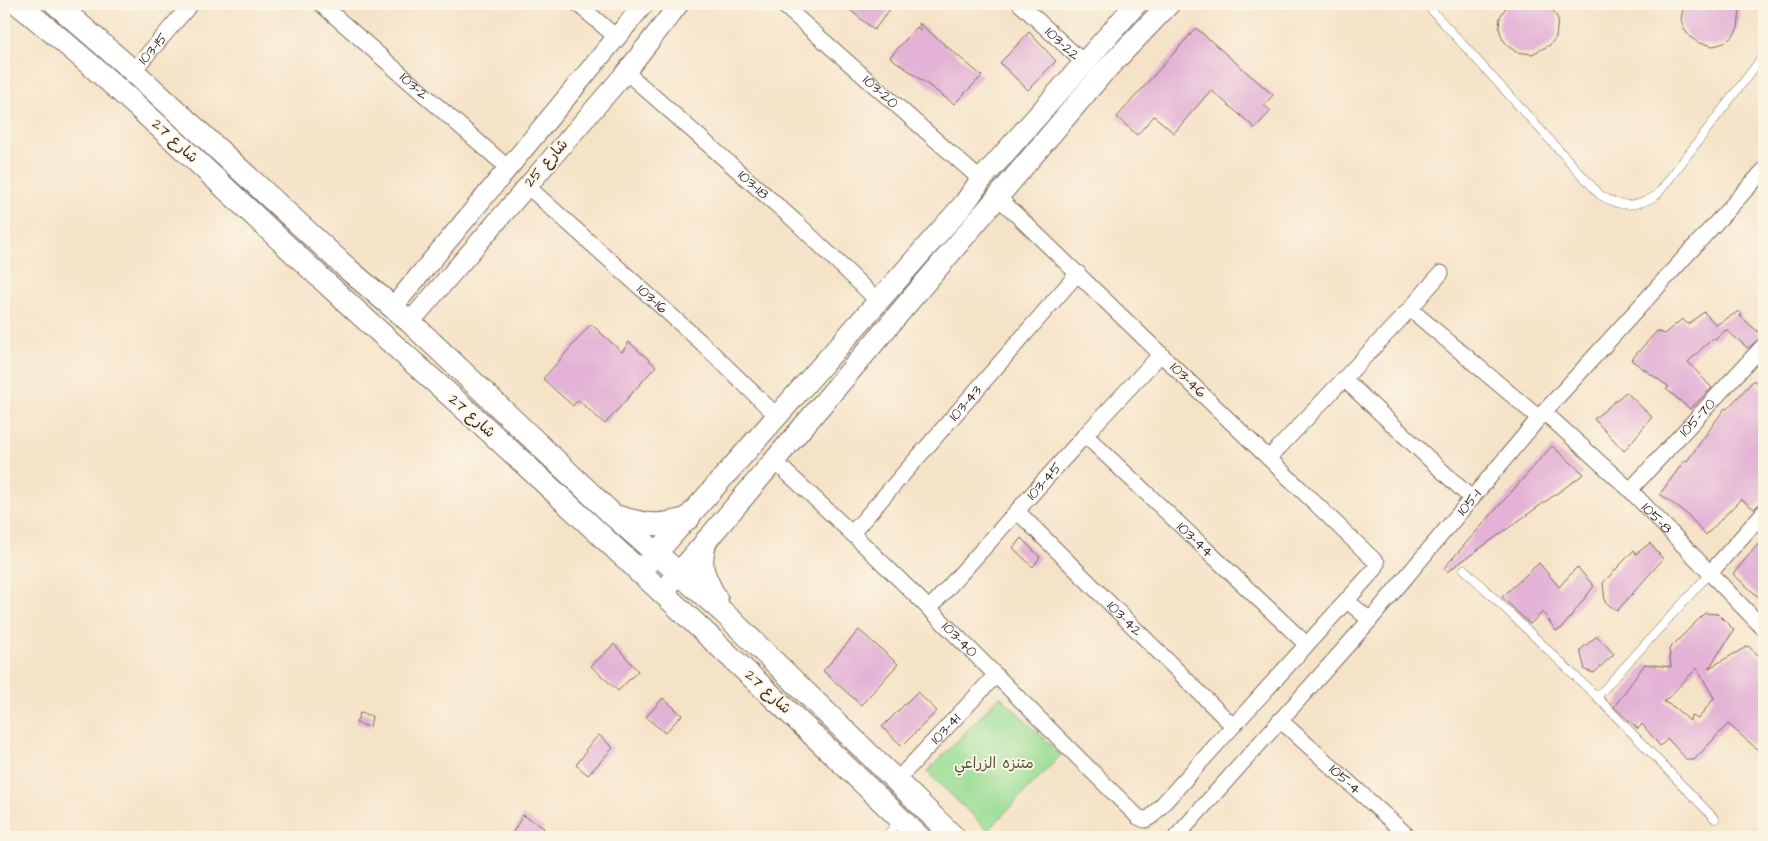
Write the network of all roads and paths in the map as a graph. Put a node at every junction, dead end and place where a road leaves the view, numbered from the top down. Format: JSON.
{"nodes":[{"id":1,"x":18,"y":4,"type":"edge"},
{"id":2,"x":56,"y":4,"type":"edge"},
{"id":3,"x":191,"y":4,"type":"edge"},
{"id":4,"x":320,"y":4,"type":"edge"},
{"id":5,"x":578,"y":4,"type":"edge"},
{"id":6,"x":644,"y":4,"type":"edge"},
{"id":7,"x":679,"y":4,"type":"edge"},
{"id":8,"x":782,"y":4,"type":"edge"},
{"id":9,"x":1020,"y":4,"type":"edge"},
{"id":10,"x":1136,"y":4,"type":"edge"},
{"id":11,"x":1170,"y":4,"type":"edge"},
{"id":12,"x":1426,"y":4,"type":"edge"},
{"id":13,"x":616,"y":37,"type":"junction"},
{"id":14,"x":1764,"y":55,"type":"edge"},
{"id":15,"x":1083,"y":62,"type":"junction"},
{"id":16,"x":134,"y":71,"type":"junction"},
{"id":17,"x":626,"y":72,"type":"junction"},
{"id":18,"x":508,"y":168,"type":"junction"},
{"id":19,"x":1761,"y":178,"type":"edge"},
{"id":20,"x":981,"y":180,"type":"junction"},
{"id":21,"x":526,"y":185,"type":"junction"},
{"id":22,"x":999,"y":198,"type":"junction"},
{"id":23,"x":1441,"y":273,"type":"dead end"},
{"id":24,"x":1078,"y":274,"type":"junction"},
{"id":25,"x":878,"y":301,"type":"junction"},
{"id":26,"x":393,"y":307,"type":"junction"},
{"id":27,"x":1410,"y":309,"type":"junction"},
{"id":28,"x":410,"y":322,"type":"junction"},
{"id":29,"x":1764,"y":345,"type":"edge"},
{"id":30,"x":1161,"y":354,"type":"junction"},
{"id":31,"x":1344,"y":379,"type":"junction"},
{"id":32,"x":1542,"y":415,"type":"junction"},
{"id":33,"x":777,"y":416,"type":"junction"},
{"id":34,"x":1085,"y":434,"type":"junction"},
{"id":35,"x":1269,"y":458,"type":"junction"},
{"id":36,"x":773,"y":460,"type":"junction"},
{"id":37,"x":1630,"y":490,"type":"junction"},
{"id":38,"x":1472,"y":499,"type":"junction"},
{"id":39,"x":1017,"y":510,"type":"junction"},
{"id":40,"x":1764,"y":512,"type":"edge"},
{"id":41,"x":614,"y":516,"type":"junction"},
{"id":42,"x":689,"y":518,"type":"junction"},
{"id":43,"x":853,"y":532,"type":"junction"},
{"id":44,"x":706,"y":541,"type":"junction"},
{"id":45,"x":657,"y":554,"type":"junction"},
{"id":46,"x":1464,"y":569,"type":"dead end"},
{"id":47,"x":679,"y":572,"type":"junction"},
{"id":48,"x":639,"y":573,"type":"junction"},
{"id":49,"x":1710,"y":573,"type":"junction"},
{"id":50,"x":662,"y":593,"type":"junction"},
{"id":51,"x":1346,"y":600,"type":"junction"},
{"id":52,"x":929,"y":609,"type":"junction"},
{"id":53,"x":724,"y":613,"type":"junction"},
{"id":54,"x":1370,"y":620,"type":"junction"},
{"id":55,"x":1764,"y":629,"type":"edge"},
{"id":56,"x":1306,"y":644,"type":"junction"},
{"id":57,"x":995,"y":676,"type":"junction"},
{"id":58,"x":1598,"y":697,"type":"junction"},
{"id":59,"x":1280,"y":720,"type":"junction"},
{"id":60,"x":1233,"y":726,"type":"junction"},
{"id":61,"x":896,"y":781,"type":"junction"},
{"id":62,"x":1714,"y":819,"type":"dead end"},
{"id":63,"x":900,"y":820,"type":"junction"},
{"id":64,"x":1180,"y":836,"type":"edge"},
{"id":65,"x":885,"y":837,"type":"edge"},
{"id":66,"x":918,"y":837,"type":"edge"},
{"id":67,"x":954,"y":837,"type":"edge"},
{"id":68,"x":1409,"y":837,"type":"edge"}],
"edges":[{"from":1,"to":48,"type":"main road","name":"شارع 27"},
{"from":2,"to":16,"type":"main road","name":"شارع 27"},
{"from":3,"to":16,"type":"street","name":"103-15"},
{"from":4,"to":18,"type":"street","name":"103-2"},
{"from":5,"to":13,"type":"street"},
{"from":6,"to":13,"type":"street","name":"شارع 25"},
{"from":7,"to":17,"type":"street","name":"شارع 25"},
{"from":8,"to":20,"type":"street","name":"103-20"},
{"from":9,"to":15,"type":"street","name":"103-22"},
{"from":10,"to":15,"type":"main road"},
{"from":11,"to":22,"type":"main road"},
{"from":12,"to":14,"type":"lane"},
{"from":13,"to":18,"type":"street","name":"شارع 25"},
{"from":15,"to":20,"type":"main road"},
{"from":16,"to":26,"type":"main road","name":"شارع 27"},
{"from":17,"to":21,"type":"street","name":"شارع 25"},
{"from":17,"to":25,"type":"street","name":"103-18"},
{"from":18,"to":26,"type":"street","name":"شارع 25"},
{"from":19,"to":32,"type":"street","name":"105-1"},
{"from":20,"to":25,"type":"main road"},
{"from":21,"to":28,"type":"street","name":"شارع 25"},
{"from":21,"to":33,"type":"street","name":"103-16"},
{"from":22,"to":24,"type":"street","name":"103-46"},
{"from":22,"to":36,"type":"main road"},
{"from":23,"to":27,"type":"street"},
{"from":24,"to":30,"type":"street","name":"103-46"},
{"from":24,"to":43,"type":"street","name":"103-43"},
{"from":25,"to":33,"type":"main road"},
{"from":26,"to":28,"type":"main road","name":"شارع 27"},
{"from":27,"to":31,"type":"street"},
{"from":27,"to":32,"type":"street","name":"105-8"},
{"from":28,"to":41,"type":"main road","name":"شارع 27"},
{"from":29,"to":37,"type":"street","name":"105-70"},
{"from":30,"to":34,"type":"street","name":"103-45"},
{"from":30,"to":35,"type":"street","name":"103-46"},
{"from":31,"to":35,"type":"street"},
{"from":31,"to":38,"type":"street"},
{"from":32,"to":37,"type":"street","name":"105-8"},
{"from":32,"to":38,"type":"street","name":"105-1"},
{"from":33,"to":42,"type":"main road"},
{"from":34,"to":39,"type":"street","name":"103-45"},
{"from":34,"to":56,"type":"street","name":"103-44"},
{"from":35,"to":51,"type":"street","name":"103-46"},
{"from":36,"to":43,"type":"street","name":"103-40"},
{"from":36,"to":44,"type":"main road"},
{"from":37,"to":49,"type":"street","name":"105-8"},
{"from":38,"to":54,"type":"street","name":"105-1"},
{"from":39,"to":52,"type":"street","name":"103-45"},
{"from":39,"to":60,"type":"street","name":"103-42"},
{"from":40,"to":49,"type":"street"},
{"from":41,"to":42,"type":"main road"},
{"from":41,"to":45,"type":"main road","name":"شارع 27"},
{"from":42,"to":45,"type":"main road"},
{"from":43,"to":52,"type":"street","name":"103-40"},
{"from":44,"to":47,"type":"main road"},
{"from":44,"to":53,"type":"main road"},
{"from":45,"to":47,"type":"main road","name":"شارع 27"},
{"from":45,"to":48,"type":"main road"},
{"from":46,"to":58,"type":"lane"},
{"from":47,"to":50,"type":"main road"},
{"from":47,"to":53,"type":"main road","name":"شارع 27"},
{"from":48,"to":50,"type":"main road","name":"شارع 27"},
{"from":49,"to":55,"type":"street","name":"105-8"},
{"from":49,"to":58,"type":"lane"},
{"from":50,"to":63,"type":"main road","name":"شارع 27"},
{"from":51,"to":54,"type":"street"},
{"from":51,"to":56,"type":"street"},
{"from":52,"to":57,"type":"street","name":"103-40"},
{"from":53,"to":61,"type":"main road","name":"شارع 27"},
{"from":54,"to":59,"type":"street","name":"105-1"},
{"from":56,"to":60,"type":"street"},
{"from":57,"to":60,"type":"street","name":"103-40"},
{"from":57,"to":61,"type":"street","name":"103-41"},
{"from":58,"to":62,"type":"lane"},
{"from":59,"to":64,"type":"street","name":"105-1"},
{"from":59,"to":68,"type":"street","name":"105-4"},
{"from":61,"to":67,"type":"main road","name":"شارع 27"},
{"from":63,"to":65,"type":"lane"},
{"from":63,"to":66,"type":"main road","name":"شارع 27"}]}
